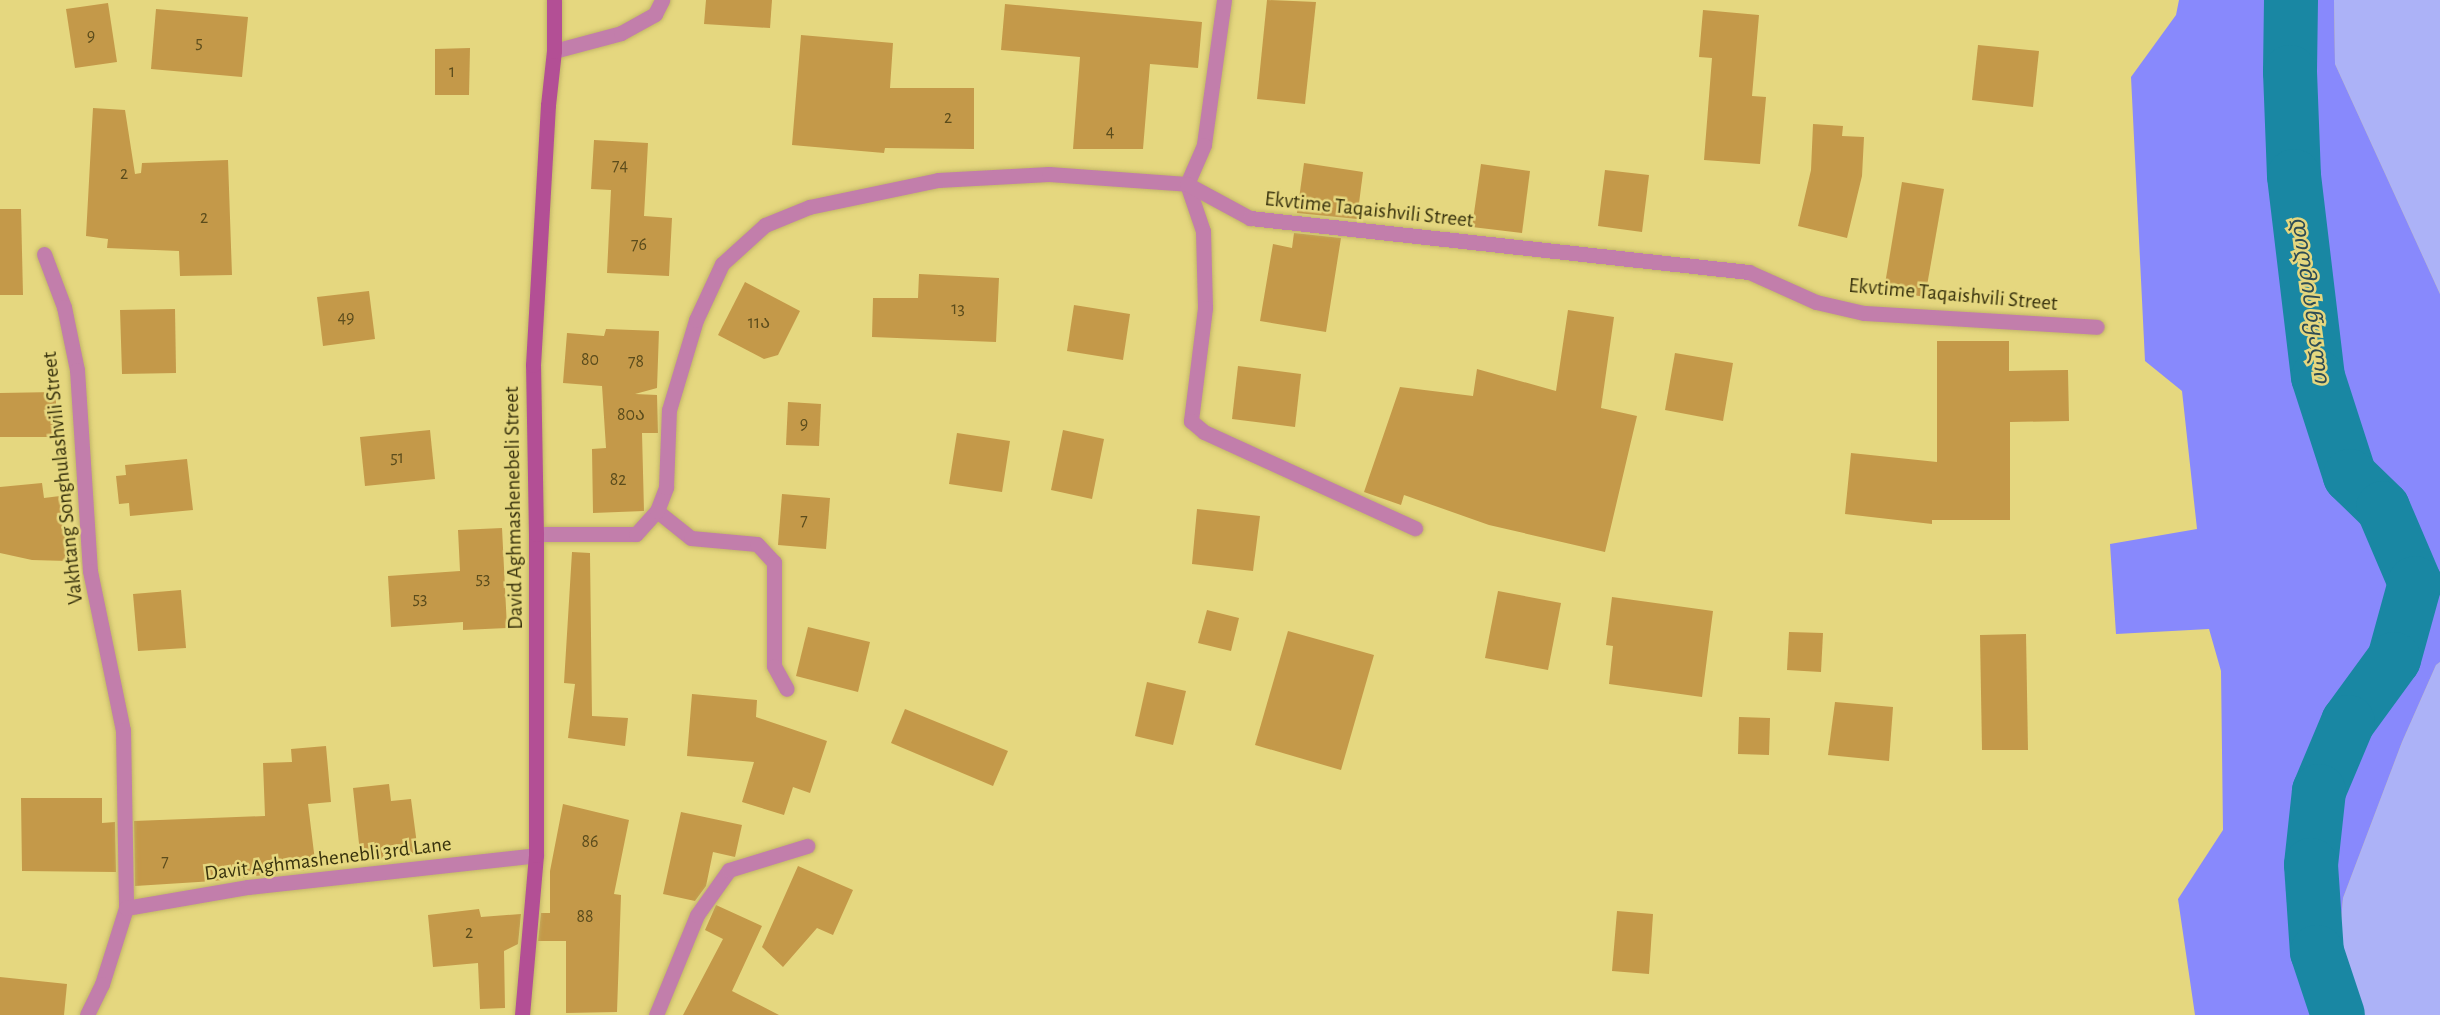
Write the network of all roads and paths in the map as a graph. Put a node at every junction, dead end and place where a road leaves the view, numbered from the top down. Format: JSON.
{"nodes":[{"id":1,"x":554,"y":0,"type":"edge"},
{"id":2,"x":663,"y":0,"type":"edge"},
{"id":3,"x":1224,"y":0,"type":"edge"},
{"id":4,"x":554,"y":51,"type":"junction"},
{"id":5,"x":1187,"y":184,"type":"junction"},
{"id":6,"x":44,"y":254,"type":"dead end"},
{"id":7,"x":2097,"y":327,"type":"dead end"},
{"id":8,"x":657,"y":511,"type":"junction"},
{"id":9,"x":1415,"y":528,"type":"dead end"},
{"id":10,"x":536,"y":534,"type":"junction"},
{"id":11,"x":787,"y":689,"type":"dead end"},
{"id":12,"x":807,"y":846,"type":"dead end"},
{"id":13,"x":536,"y":855,"type":"junction"},
{"id":14,"x":126,"y":908,"type":"junction"},
{"id":15,"x":87,"y":1015,"type":"edge"},
{"id":16,"x":522,"y":1015,"type":"edge"},
{"id":17,"x":656,"y":1015,"type":"edge"}],
"edges":[{"from":1,"to":4,"type":"street","name":"David Aghmashenebeli Street"},
{"from":2,"to":4,"type":"street"},
{"from":3,"to":5,"type":"street"},
{"from":4,"to":10,"type":"street","name":"David Aghmashenebeli Street"},
{"from":5,"to":7,"type":"street","name":"Ekvtime Taqaishvili Street"},
{"from":5,"to":8,"type":"street","name":"Ekvtime Taqaishvili Street"},
{"from":5,"to":9,"type":"street"},
{"from":6,"to":14,"type":"street","name":"Vakhtang Songhulashvili Street"},
{"from":8,"to":10,"type":"street","name":"Ekvtime Taqaishvili Street"},
{"from":8,"to":11,"type":"street"},
{"from":10,"to":13,"type":"street","name":"David Aghmashenebeli Street"},
{"from":12,"to":17,"type":"street"},
{"from":13,"to":14,"type":"street","name":"Davit Aghmashenebli 3rd Lane"},
{"from":13,"to":16,"type":"street","name":"David Aghmashenebeli Street"},
{"from":14,"to":15,"type":"street","name":"Vakhtang Songhulashvili Street"}]}
